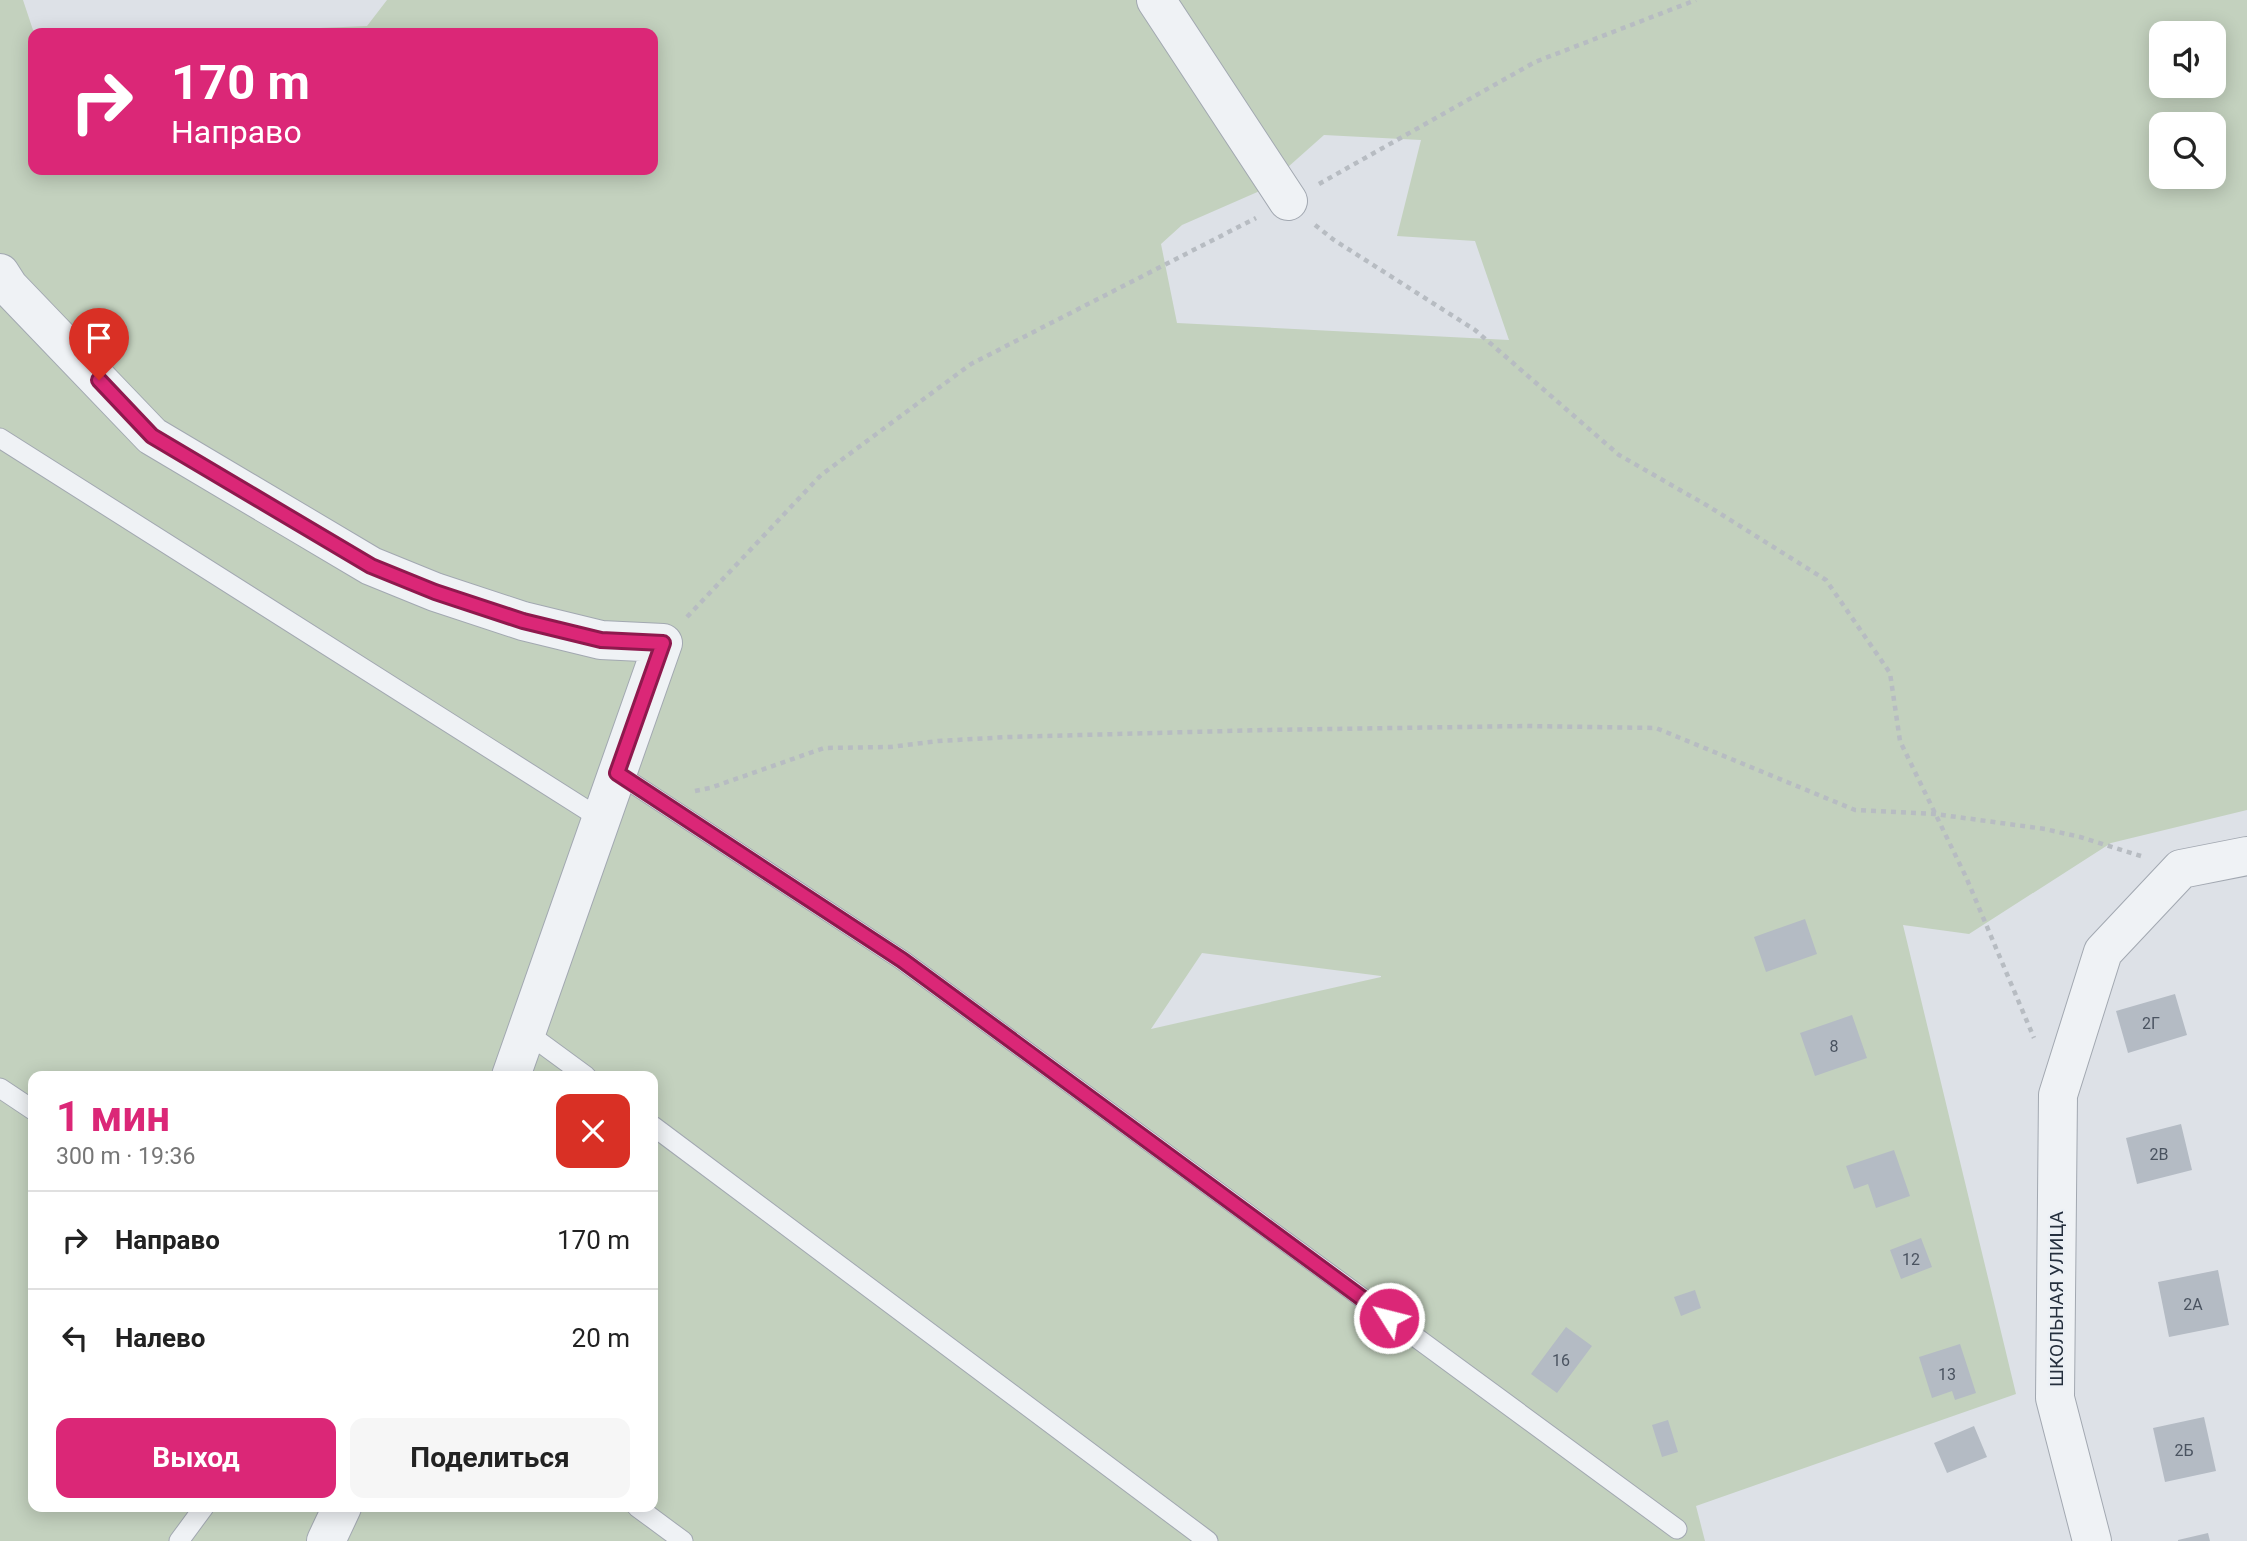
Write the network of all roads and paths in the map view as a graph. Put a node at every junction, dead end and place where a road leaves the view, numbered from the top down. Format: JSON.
{"nodes":[{"id":1,"x":1156,"y":0,"type":"edge"},
{"id":2,"x":1696,"y":0,"type":"edge"},
{"id":3,"x":1288,"y":201,"type":"junction"},
{"id":4,"x":0,"y":273,"type":"edge"},
{"id":5,"x":0,"y":438,"type":"edge"},
{"id":6,"x":663,"y":643,"type":"junction"},
{"id":7,"x":617,"y":773,"type":"junction"},
{"id":8,"x":685,"y":793,"type":"dead end"},
{"id":9,"x":1935,"y":814,"type":"junction"},
{"id":10,"x":601,"y":819,"type":"junction"},
{"id":11,"x":2247,"y":856,"type":"edge"},
{"id":12,"x":2181,"y":869,"type":"junction"},
{"id":13,"x":526,"y":1032,"type":"junction"},
{"id":14,"x":513,"y":1071,"type":"edge"},
{"id":15,"x":579,"y":1071,"type":"edge"},
{"id":16,"x":0,"y":1088,"type":"edge"},
{"id":17,"x":2058,"y":1095,"type":"junction"},
{"id":18,"x":28,"y":1107,"type":"edge"},
{"id":19,"x":658,"y":1130,"type":"edge"},
{"id":20,"x":200,"y":1512,"type":"edge"},
{"id":21,"x":340,"y":1512,"type":"edge"},
{"id":22,"x":643,"y":1512,"type":"edge"},
{"id":23,"x":1677,"y":1529,"type":"dead end"},
{"id":24,"x":179,"y":1541,"type":"edge"},
{"id":25,"x":326,"y":1541,"type":"edge"},
{"id":26,"x":683,"y":1541,"type":"edge"},
{"id":27,"x":1208,"y":1541,"type":"edge"},
{"id":28,"x":2092,"y":1541,"type":"edge"}],
"edges":[{"from":1,"to":3,"type":"street"},
{"from":2,"to":3,"type":"path"},
{"from":3,"to":6,"type":"path"},
{"from":3,"to":9,"type":"path"},
{"from":4,"to":6,"type":"street"},
{"from":5,"to":10,"type":"lane"},
{"from":6,"to":7,"type":"street"},
{"from":7,"to":10,"type":"street"},
{"from":7,"to":23,"type":"lane"},
{"from":8,"to":9,"type":"path"},
{"from":9,"to":12,"type":"path"},
{"from":9,"to":17,"type":"path"},
{"from":10,"to":13,"type":"street"},
{"from":11,"to":12,"type":"street"},
{"from":12,"to":17,"type":"street","name":"ШКОЛЬНАЯ УЛИЦА"},
{"from":13,"to":14,"type":"street"},
{"from":13,"to":15,"type":"lane"},
{"from":16,"to":18,"type":"lane"},
{"from":17,"to":28,"type":"street","name":"ШКОЛЬНАЯ УЛИЦА"},
{"from":19,"to":27,"type":"lane"},
{"from":20,"to":24,"type":"lane"},
{"from":21,"to":25,"type":"street"},
{"from":22,"to":26,"type":"lane"}]}
